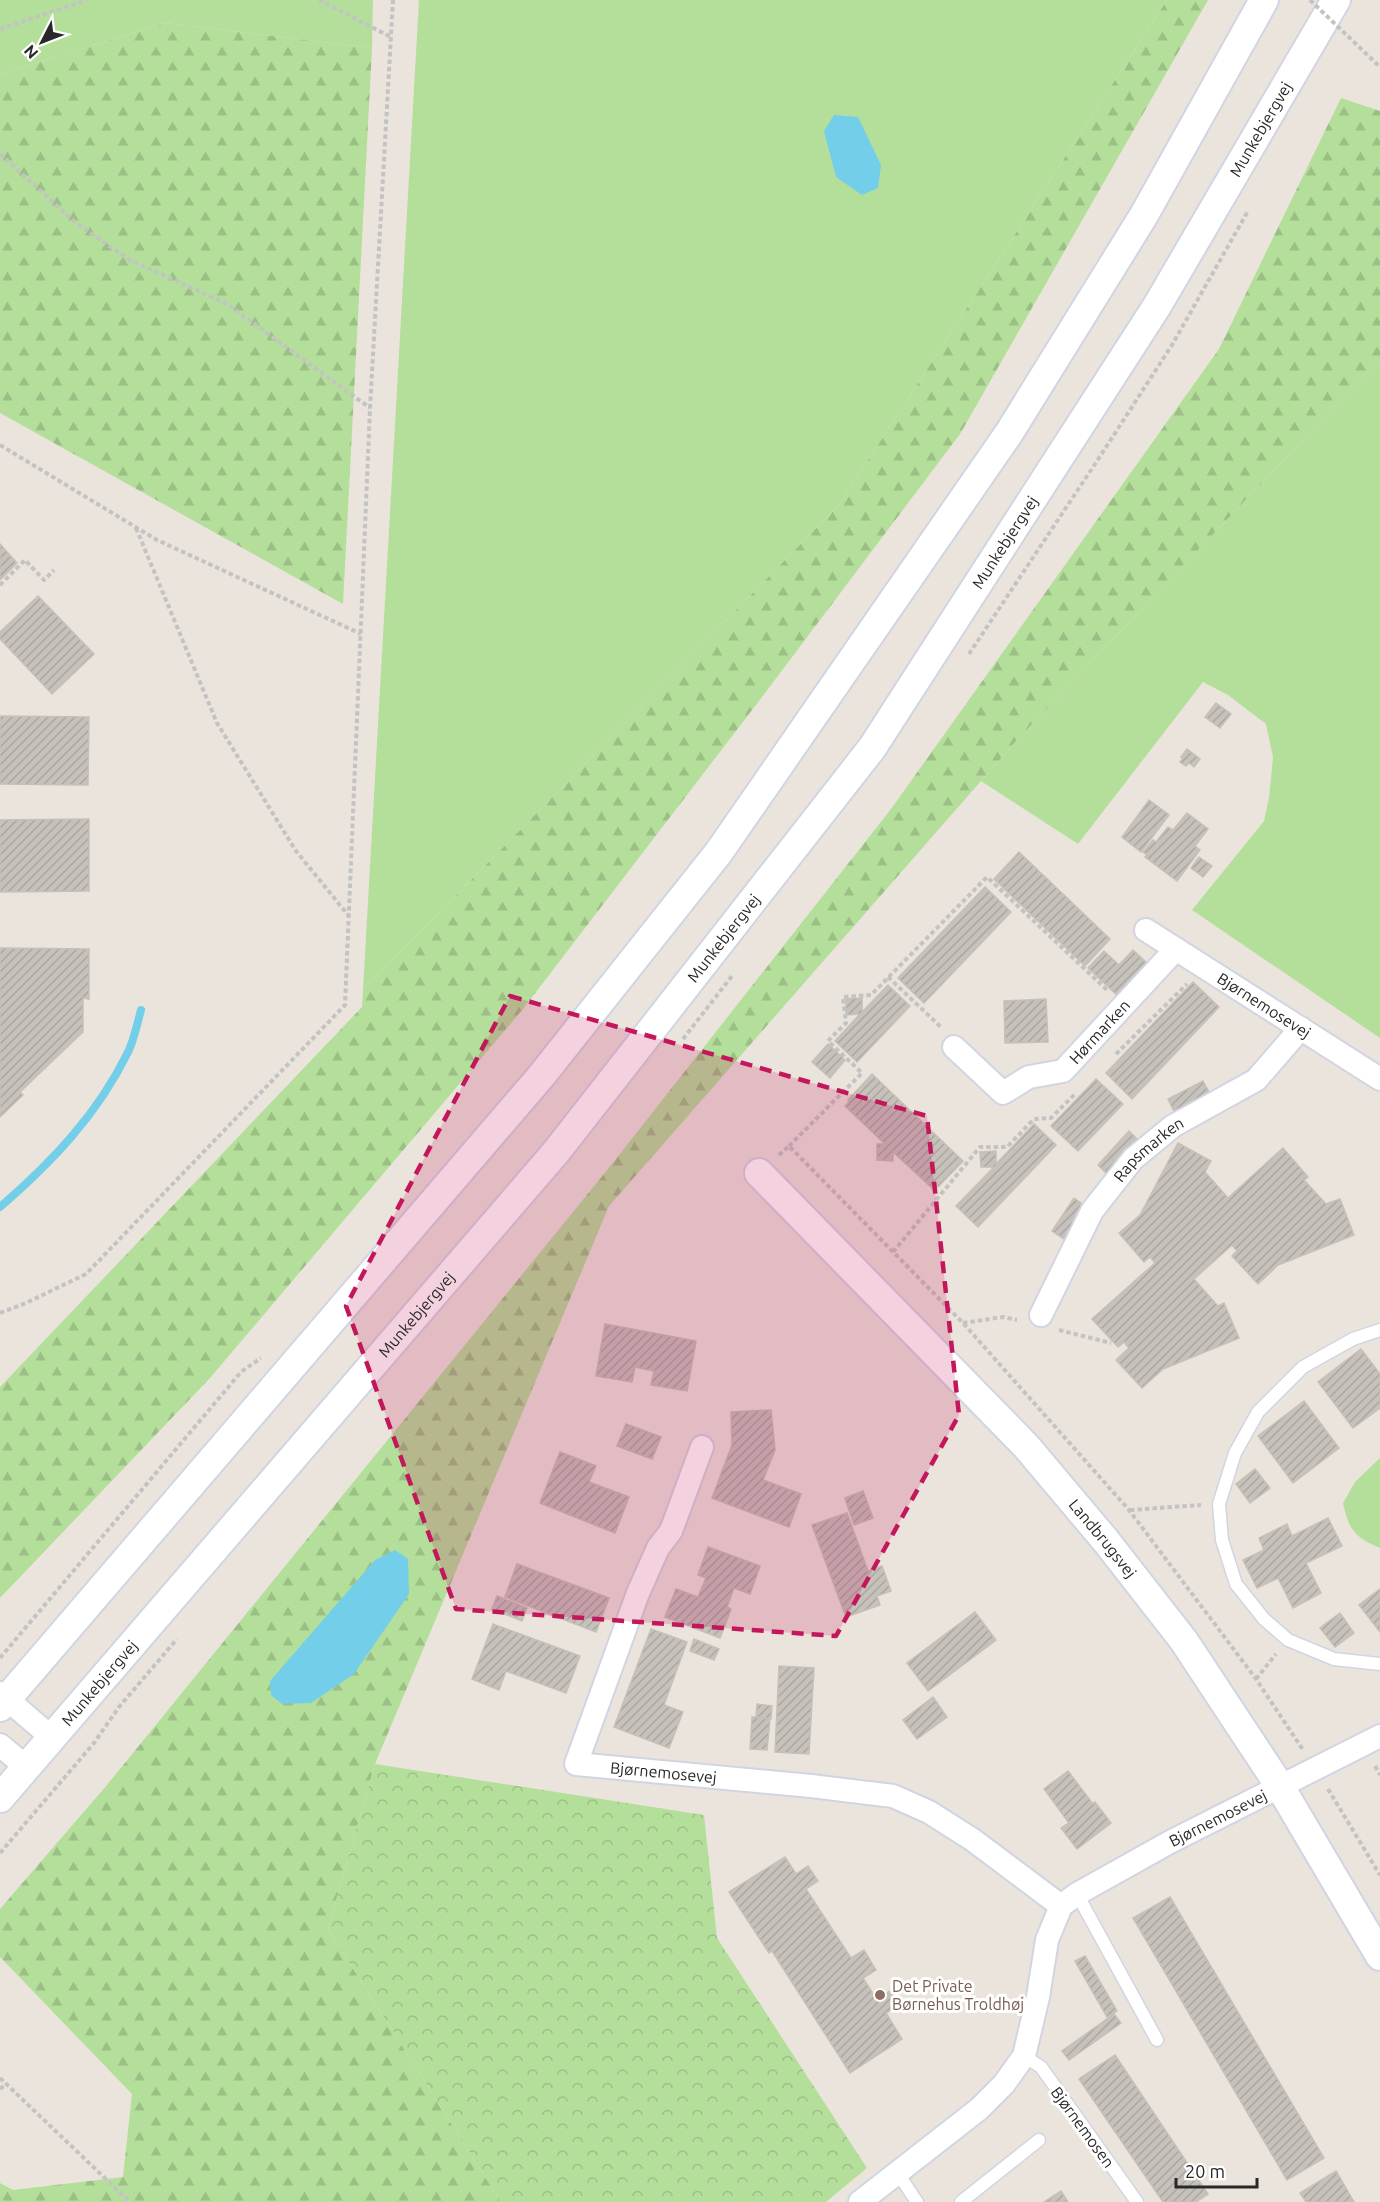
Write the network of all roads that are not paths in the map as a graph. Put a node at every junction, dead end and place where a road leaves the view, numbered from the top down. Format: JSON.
{"nodes":[{"id":1,"x":1264,"y":0,"type":"edge"},
{"id":2,"x":1336,"y":0,"type":"edge"},
{"id":3,"x":1146,"y":930,"type":"dead end"},
{"id":4,"x":1176,"y":949,"type":"junction"},
{"id":5,"x":1301,"y":1028,"type":"junction"},
{"id":6,"x":954,"y":1047,"type":"road end"},
{"id":7,"x":1380,"y":1079,"type":"edge"},
{"id":8,"x":759,"y":1173,"type":"dead end"},
{"id":9,"x":1041,"y":1315,"type":"dead end"},
{"id":10,"x":1380,"y":1330,"type":"edge"},
{"id":11,"x":702,"y":1448,"type":"dead end"},
{"id":12,"x":1380,"y":1664,"type":"edge"},
{"id":13,"x":2,"y":1700,"type":"edge"},
{"id":14,"x":1380,"y":1736,"type":"edge"},
{"id":15,"x":51,"y":1737,"type":"junction"},
{"id":16,"x":0,"y":1745,"type":"edge"},
{"id":17,"x":26,"y":1767,"type":"junction"},
{"id":18,"x":1279,"y":1785,"type":"junction"},
{"id":19,"x":0,"y":1798,"type":"edge"},
{"id":20,"x":1069,"y":1900,"type":"junction"},
{"id":21,"x":1380,"y":1956,"type":"edge"},
{"id":22,"x":1158,"y":2040,"type":"dead end"},
{"id":23,"x":1024,"y":2056,"type":"junction"},
{"id":24,"x":1039,"y":2140,"type":"dead end"},
{"id":25,"x":897,"y":2172,"type":"junction"},
{"id":26,"x":860,"y":2202,"type":"edge"},
{"id":27,"x":917,"y":2202,"type":"edge"},
{"id":28,"x":961,"y":2202,"type":"edge"},
{"id":29,"x":1137,"y":2202,"type":"edge"}],
"edges":[{"from":1,"to":13,"type":"street"},
{"from":2,"to":15,"type":"street","name":"Munkebjergvej"},
{"from":3,"to":4,"type":"street","name":"Bjørnemosevej"},
{"from":4,"to":5,"type":"street","name":"Bjørnemosevej"},
{"from":4,"to":6,"type":"street","name":"Hørmarken"},
{"from":5,"to":7,"type":"street","name":"Bjørnemosevej"},
{"from":5,"to":9,"type":"street","name":"Rapsmarken"},
{"from":8,"to":18,"type":"street","name":"Landbrugsvej"},
{"from":10,"to":12,"type":"lane"},
{"from":11,"to":20,"type":"street","name":"Bjørnemosevej"},
{"from":13,"to":15,"type":"street"},
{"from":14,"to":18,"type":"street","name":"Bjørnemosevej"},
{"from":15,"to":17,"type":"street","name":"Munkebjergvej"},
{"from":16,"to":17,"type":"street"},
{"from":17,"to":19,"type":"street","name":"Munkebjergvej"},
{"from":18,"to":20,"type":"street","name":"Bjørnemosevej"},
{"from":18,"to":21,"type":"street","name":"Landbrugsvej"},
{"from":20,"to":22,"type":"lane"},
{"from":20,"to":23,"type":"street"},
{"from":23,"to":25,"type":"street"},
{"from":23,"to":29,"type":"lane","name":"Bjørnemosen"},
{"from":24,"to":28,"type":"lane"},
{"from":25,"to":26,"type":"street"},
{"from":25,"to":27,"type":"lane"}]}
